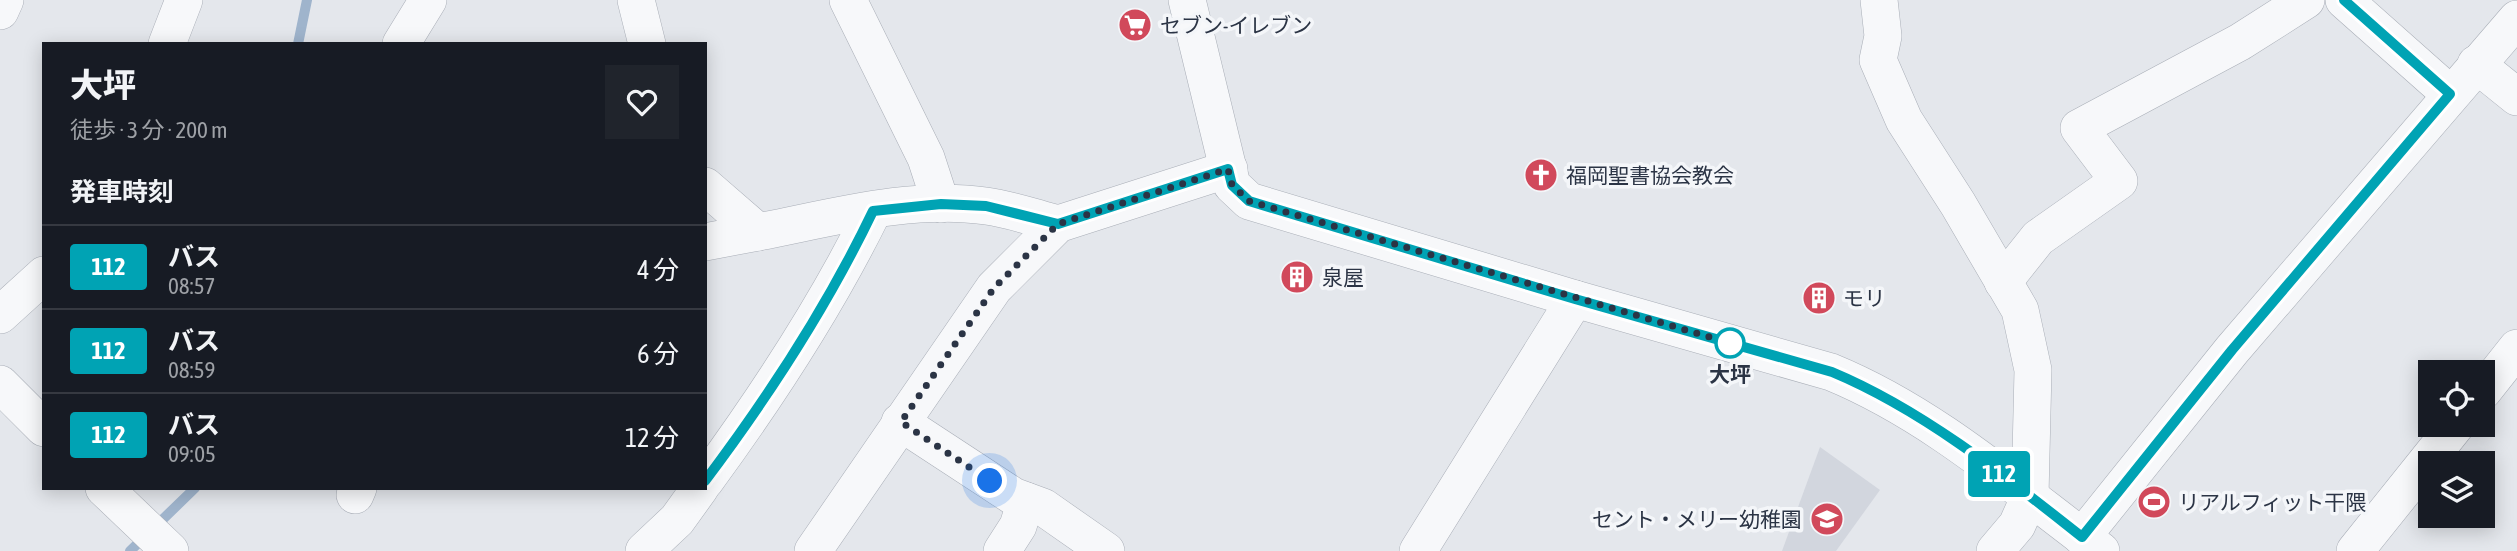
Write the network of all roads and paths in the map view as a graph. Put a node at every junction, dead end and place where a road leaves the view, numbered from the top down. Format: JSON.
{"nodes":[{"id":1,"x":5,"y":0,"type":"edge"},
{"id":2,"x":184,"y":0,"type":"edge"},
{"id":3,"x":428,"y":0,"type":"edge"},
{"id":4,"x":636,"y":0,"type":"edge"},
{"id":5,"x":848,"y":0,"type":"edge"},
{"id":6,"x":1188,"y":0,"type":"edge"},
{"id":7,"x":1879,"y":0,"type":"edge"},
{"id":8,"x":2306,"y":0,"type":"edge"},
{"id":9,"x":2344,"y":0,"type":"edge"},
{"id":10,"x":0,"y":11,"type":"edge"},
{"id":11,"x":2517,"y":19,"type":"edge"},
{"id":12,"x":168,"y":42,"type":"edge"},
{"id":13,"x":402,"y":42,"type":"edge"},
{"id":14,"x":646,"y":42,"type":"edge"},
{"id":15,"x":2476,"y":64,"type":"junction"},
{"id":16,"x":2450,"y":94,"type":"junction"},
{"id":17,"x":2517,"y":97,"type":"edge"},
{"id":18,"x":1228,"y":169,"type":"junction"},
{"id":19,"x":707,"y":188,"type":"edge"},
{"id":20,"x":941,"y":204,"type":"junction"},
{"id":21,"x":873,"y":211,"type":"junction"},
{"id":22,"x":1058,"y":224,"type":"junction"},
{"id":23,"x":758,"y":232,"type":"junction"},
{"id":24,"x":707,"y":242,"type":"edge"},
{"id":25,"x":42,"y":277,"type":"edge"},
{"id":26,"x":2003,"y":282,"type":"junction"},
{"id":27,"x":1575,"y":299,"type":"junction"},
{"id":28,"x":0,"y":314,"type":"edge"},
{"id":29,"x":2517,"y":348,"type":"edge"},
{"id":30,"x":2495,"y":376,"type":"edge"},
{"id":31,"x":0,"y":384,"type":"edge"},
{"id":32,"x":901,"y":422,"type":"junction"},
{"id":33,"x":42,"y":426,"type":"edge"},
{"id":34,"x":2446,"y":437,"type":"edge"},
{"id":35,"x":707,"y":478,"type":"edge"},
{"id":36,"x":106,"y":490,"type":"edge"},
{"id":37,"x":699,"y":490,"type":"edge"},
{"id":38,"x":2030,"y":496,"type":"junction"},
{"id":39,"x":1026,"y":501,"type":"junction"},
{"id":40,"x":2092,"y":544,"type":"edge"},
{"id":41,"x":167,"y":548,"type":"edge"},
{"id":42,"x":644,"y":551,"type":"edge"},
{"id":43,"x":813,"y":551,"type":"edge"},
{"id":44,"x":1002,"y":551,"type":"edge"},
{"id":45,"x":1107,"y":551,"type":"edge"},
{"id":46,"x":1418,"y":551,"type":"edge"},
{"id":47,"x":1995,"y":551,"type":"edge"},
{"id":48,"x":2355,"y":551,"type":"edge"}],
"edges":[{"from":1,"to":10,"type":"street"},
{"from":2,"to":12,"type":"street"},
{"from":3,"to":13,"type":"street"},
{"from":4,"to":14,"type":"street"},
{"from":5,"to":20,"type":"street"},
{"from":6,"to":18,"type":"street"},
{"from":7,"to":26,"type":"street"},
{"from":8,"to":26,"type":"street"},
{"from":9,"to":16,"type":"street"},
{"from":11,"to":15,"type":"street"},
{"from":15,"to":16,"type":"street"},
{"from":15,"to":17,"type":"street"},
{"from":16,"to":40,"type":"street"},
{"from":18,"to":22,"type":"street"},
{"from":18,"to":27,"type":"street"},
{"from":19,"to":23,"type":"street"},
{"from":20,"to":21,"type":"street"},
{"from":20,"to":22,"type":"street"},
{"from":21,"to":23,"type":"street"},
{"from":21,"to":35,"type":"street"},
{"from":22,"to":32,"type":"street"},
{"from":23,"to":24,"type":"street"},
{"from":25,"to":28,"type":"street"},
{"from":26,"to":38,"type":"street"},
{"from":27,"to":38,"type":"street"},
{"from":27,"to":46,"type":"street"},
{"from":29,"to":30,"type":"street"},
{"from":31,"to":33,"type":"street"},
{"from":32,"to":39,"type":"street"},
{"from":32,"to":43,"type":"street"},
{"from":34,"to":48,"type":"street"},
{"from":36,"to":41,"type":"street"},
{"from":37,"to":42,"type":"street"},
{"from":38,"to":40,"type":"street"},
{"from":38,"to":47,"type":"street"},
{"from":39,"to":44,"type":"street"},
{"from":39,"to":45,"type":"street"}]}
